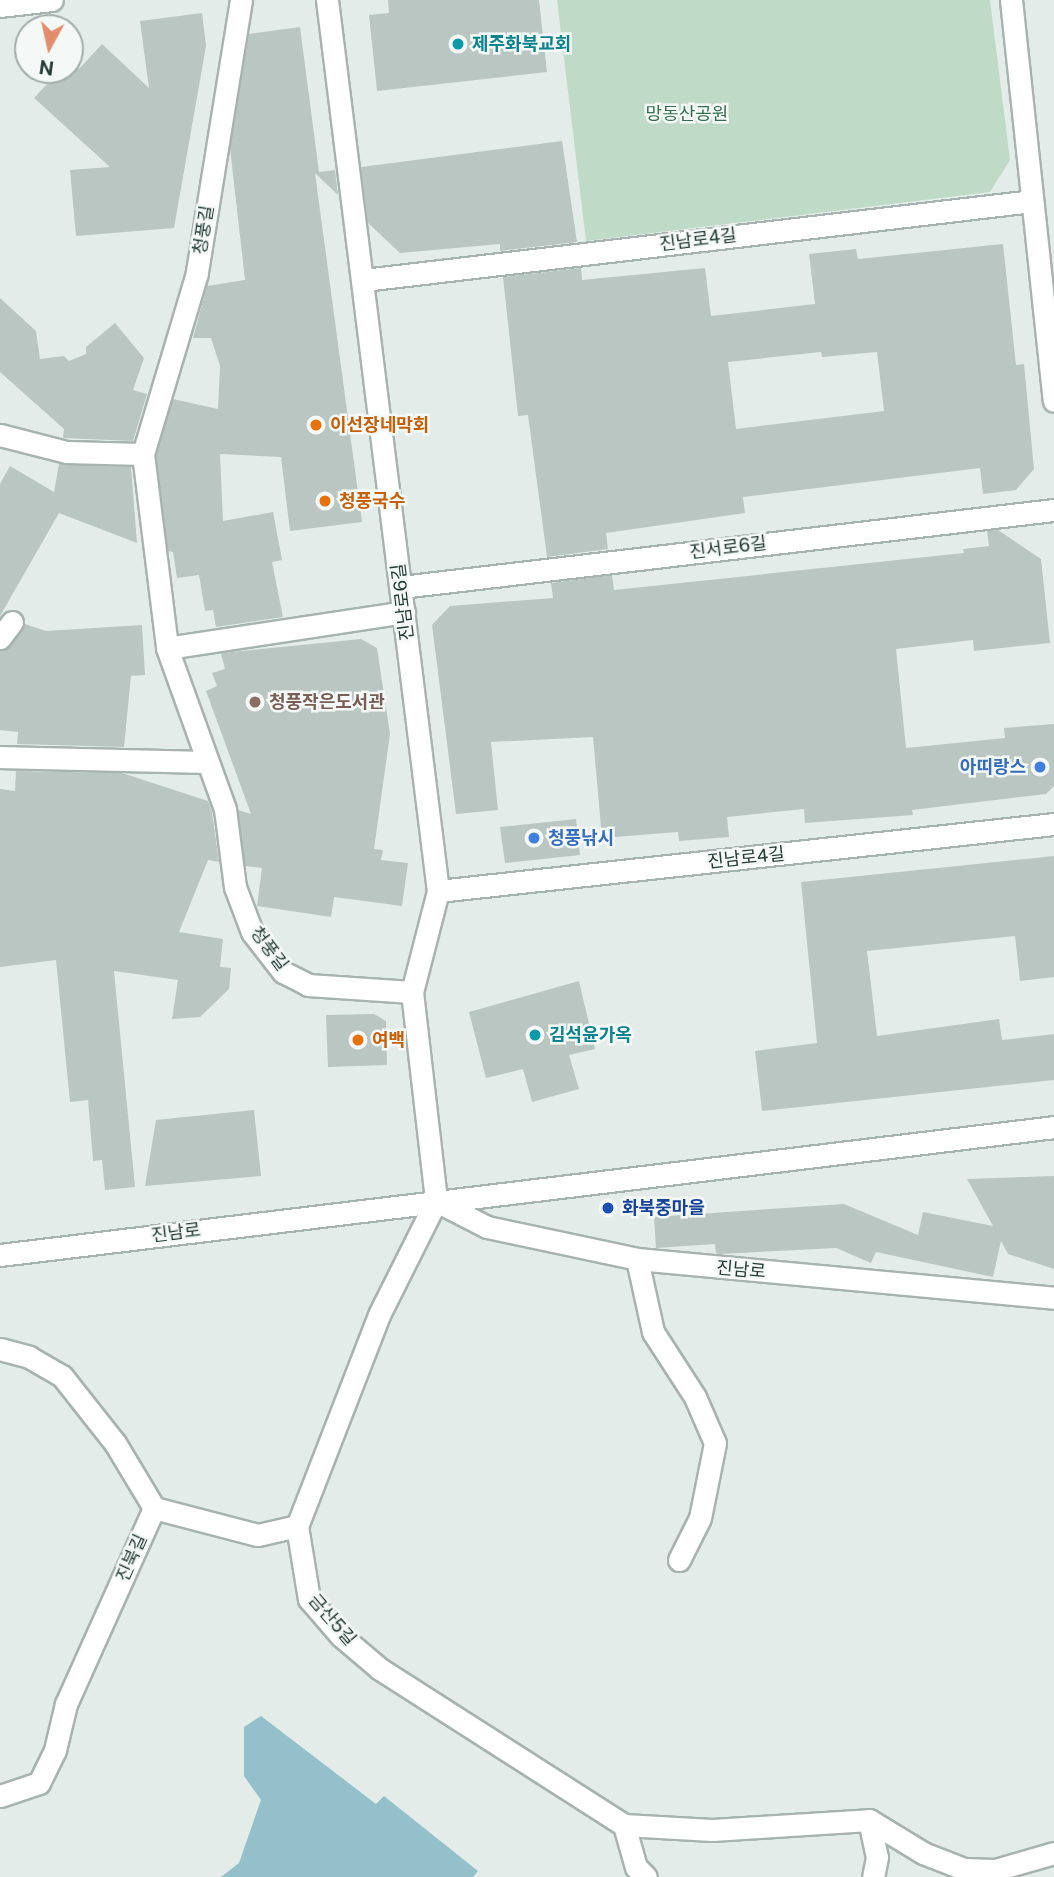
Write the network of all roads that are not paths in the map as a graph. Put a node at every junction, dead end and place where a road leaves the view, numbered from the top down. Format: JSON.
{"nodes":[{"id":1,"x":52,"y":0,"type":"edge"},
{"id":2,"x":241,"y":0,"type":"edge"},
{"id":3,"x":327,"y":0,"type":"edge"},
{"id":4,"x":1011,"y":0,"type":"edge"},
{"id":5,"x":0,"y":6,"type":"edge"},
{"id":6,"x":1032,"y":201,"type":"junction"},
{"id":7,"x":364,"y":280,"type":"junction"},
{"id":8,"x":1054,"y":401,"type":"edge"},
{"id":9,"x":0,"y":435,"type":"edge"},
{"id":10,"x":143,"y":454,"type":"junction"},
{"id":11,"x":1054,"y":510,"type":"edge"},
{"id":12,"x":401,"y":587,"type":"junction"},
{"id":13,"x":404,"y":612,"type":"junction"},
{"id":14,"x":167,"y":648,"type":"junction"},
{"id":15,"x":0,"y":757,"type":"edge"},
{"id":16,"x":205,"y":762,"type":"junction"},
{"id":17,"x":1054,"y":824,"type":"edge"},
{"id":18,"x":438,"y":891,"type":"junction"},
{"id":19,"x":412,"y":992,"type":"junction"},
{"id":20,"x":1054,"y":1127,"type":"edge"},
{"id":21,"x":436,"y":1201,"type":"junction"},
{"id":22,"x":0,"y":1255,"type":"edge"},
{"id":23,"x":637,"y":1259,"type":"junction"},
{"id":24,"x":1054,"y":1298,"type":"edge"},
{"id":25,"x":0,"y":1349,"type":"edge"},
{"id":26,"x":154,"y":1508,"type":"junction"},
{"id":27,"x":297,"y":1526,"type":"junction"},
{"id":28,"x":679,"y":1560,"type":"dead end"},
{"id":29,"x":0,"y":1796,"type":"edge"},
{"id":30,"x":869,"y":1820,"type":"junction"},
{"id":31,"x":624,"y":1825,"type":"junction"},
{"id":32,"x":1054,"y":1853,"type":"edge"},
{"id":33,"x":646,"y":1877,"type":"edge"},
{"id":34,"x":873,"y":1877,"type":"edge"}],
"edges":[{"from":1,"to":5,"type":"street"},
{"from":2,"to":10,"type":"street","name":"청풍길"},
{"from":3,"to":7,"type":"street","name":"진남로6길"},
{"from":4,"to":6,"type":"street"},
{"from":6,"to":7,"type":"street","name":"진남로4길"},
{"from":6,"to":8,"type":"street"},
{"from":7,"to":12,"type":"street","name":"진남로6길"},
{"from":9,"to":10,"type":"street"},
{"from":10,"to":14,"type":"street","name":"청풍길"},
{"from":11,"to":12,"type":"street","name":"진서로6길"},
{"from":12,"to":13,"type":"street","name":"진남로6길"},
{"from":13,"to":14,"type":"street"},
{"from":13,"to":18,"type":"street","name":"진남로6길"},
{"from":14,"to":16,"type":"street","name":"청풍길"},
{"from":15,"to":16,"type":"street"},
{"from":16,"to":19,"type":"street","name":"청풍길"},
{"from":17,"to":18,"type":"street","name":"진남로4길"},
{"from":18,"to":19,"type":"street","name":"진남로6길"},
{"from":19,"to":21,"type":"street","name":"진남로6길"},
{"from":20,"to":21,"type":"street","name":"진남로"},
{"from":21,"to":22,"type":"street","name":"진남로"},
{"from":21,"to":23,"type":"street","name":"진남로"},
{"from":21,"to":27,"type":"street"},
{"from":23,"to":24,"type":"street","name":"진남로"},
{"from":23,"to":28,"type":"street"},
{"from":25,"to":26,"type":"street"},
{"from":26,"to":27,"type":"street"},
{"from":26,"to":29,"type":"street","name":"진북길"},
{"from":27,"to":31,"type":"street","name":"금산5길"},
{"from":30,"to":31,"type":"street"},
{"from":30,"to":32,"type":"street"},
{"from":30,"to":34,"type":"street"},
{"from":31,"to":33,"type":"street"}]}
